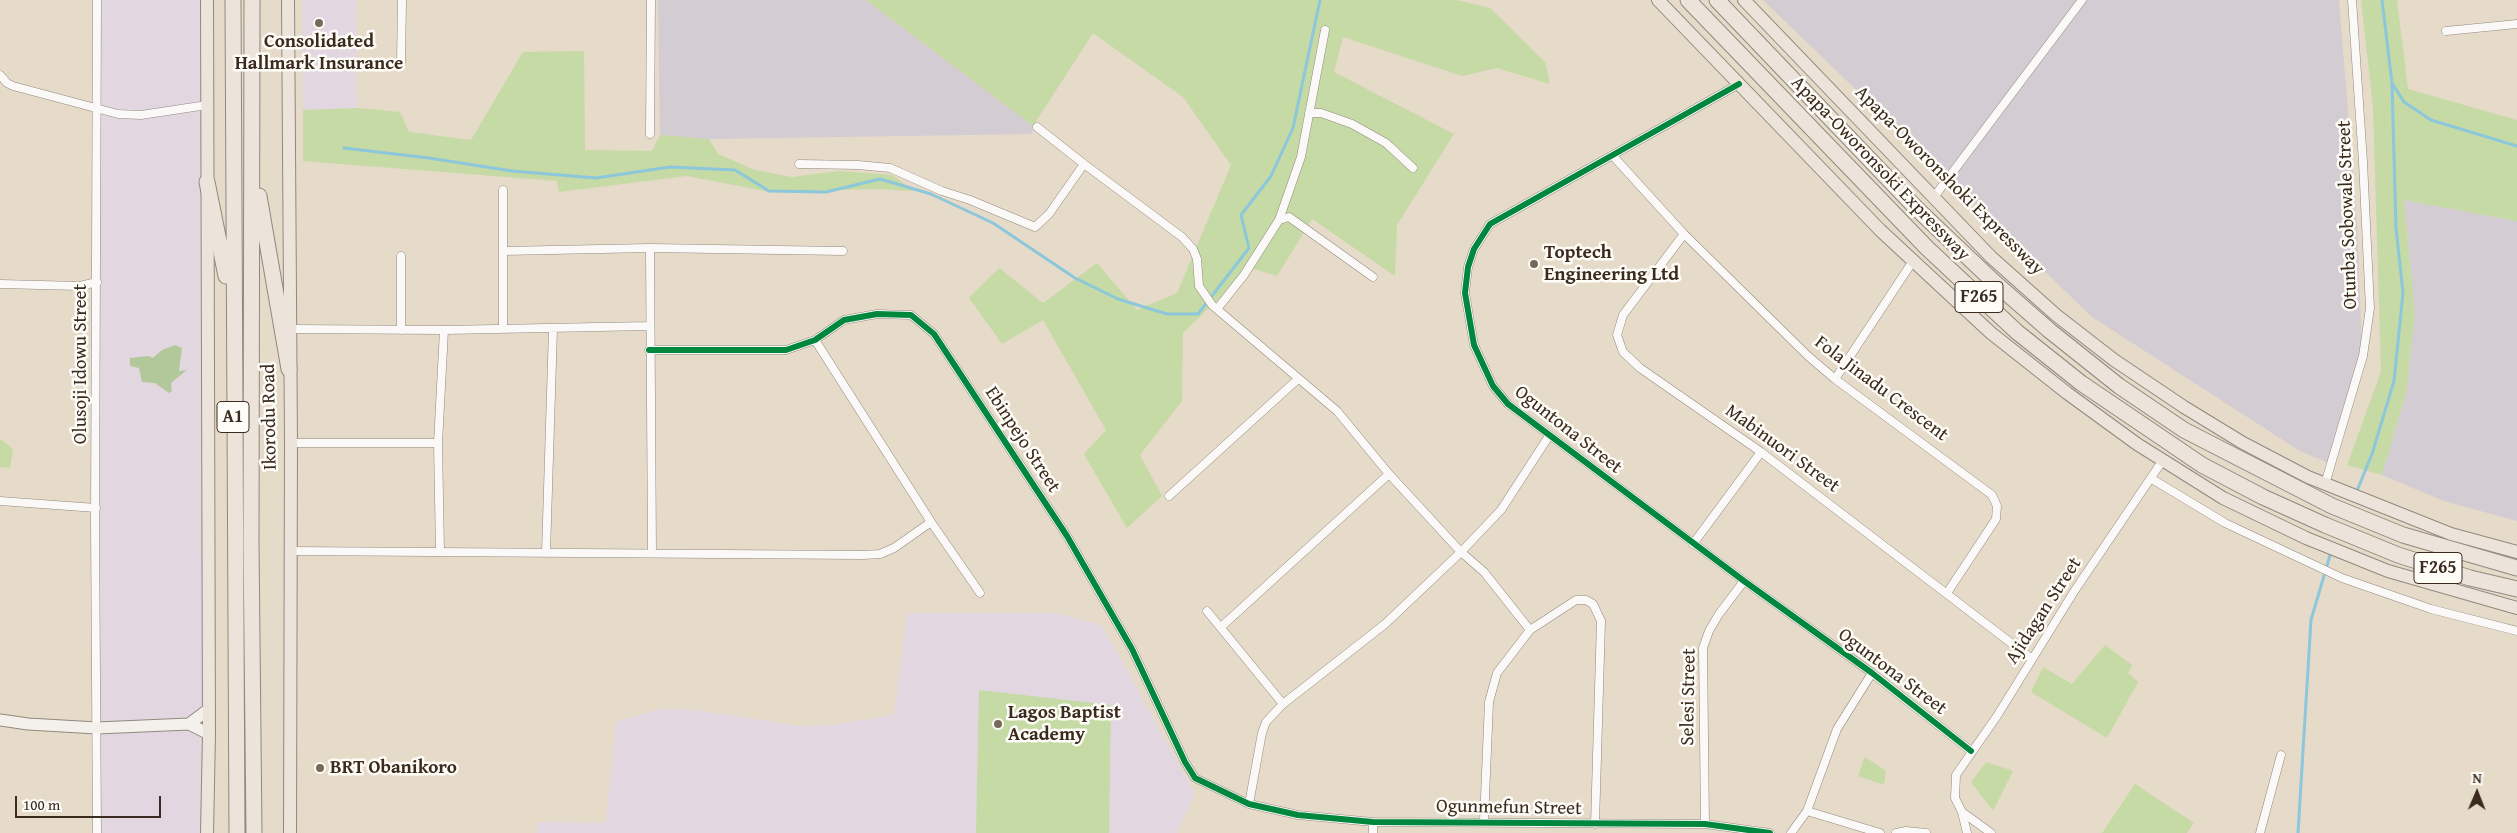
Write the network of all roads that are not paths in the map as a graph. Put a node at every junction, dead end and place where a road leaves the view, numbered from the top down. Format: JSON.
{"nodes":[{"id":1,"x":97,"y":0,"type":"edge"},
{"id":2,"x":206,"y":0,"type":"edge"},
{"id":3,"x":233,"y":0,"type":"edge"},
{"id":4,"x":252,"y":0,"type":"edge"},
{"id":5,"x":288,"y":0,"type":"edge"},
{"id":6,"x":402,"y":0,"type":"edge"},
{"id":7,"x":651,"y":0,"type":"edge"},
{"id":8,"x":1658,"y":0,"type":"edge"},
{"id":9,"x":1688,"y":0,"type":"edge"},
{"id":10,"x":1717,"y":0,"type":"edge"},
{"id":11,"x":1744,"y":0,"type":"edge"},
{"id":12,"x":2082,"y":0,"type":"edge"},
{"id":13,"x":2352,"y":0,"type":"edge"},
{"id":14,"x":2517,"y":24,"type":"edge"},
{"id":15,"x":1326,"y":30,"type":"dead end"},
{"id":16,"x":2446,"y":31,"type":"dead end"},
{"id":17,"x":401,"y":63,"type":"dead end"},
{"id":18,"x":0,"y":75,"type":"edge"},
{"id":19,"x":1739,"y":84,"type":"junction"},
{"id":20,"x":206,"y":105,"type":"junction"},
{"id":21,"x":97,"y":110,"type":"junction"},
{"id":22,"x":1309,"y":113,"type":"junction"},
{"id":23,"x":1037,"y":127,"type":"dead end"},
{"id":24,"x":650,"y":134,"type":"dead end"},
{"id":25,"x":252,"y":155,"type":"junction"},
{"id":26,"x":1613,"y":156,"type":"junction"},
{"id":27,"x":799,"y":164,"type":"dead end"},
{"id":28,"x":1084,"y":164,"type":"junction"},
{"id":29,"x":1413,"y":168,"type":"dead end"},
{"id":30,"x":207,"y":182,"type":"junction"},
{"id":31,"x":503,"y":190,"type":"dead end"},
{"id":32,"x":1934,"y":197,"type":"junction"},
{"id":33,"x":1279,"y":220,"type":"junction"},
{"id":34,"x":1684,"y":234,"type":"junction"},
{"id":35,"x":650,"y":248,"type":"junction"},
{"id":36,"x":503,"y":251,"type":"junction"},
{"id":37,"x":843,"y":251,"type":"dead end"},
{"id":38,"x":402,"y":256,"type":"dead end"},
{"id":39,"x":1913,"y":261,"type":"junction"},
{"id":40,"x":1373,"y":277,"type":"dead end"},
{"id":41,"x":97,"y":282,"type":"junction"},
{"id":42,"x":0,"y":284,"type":"edge"},
{"id":43,"x":1215,"y":307,"type":"junction"},
{"id":44,"x":232,"y":308,"type":"junction"},
{"id":45,"x":649,"y":326,"type":"junction"},
{"id":46,"x":289,"y":329,"type":"junction"},
{"id":47,"x":504,"y":329,"type":"junction"},
{"id":48,"x":553,"y":329,"type":"junction"},
{"id":49,"x":401,"y":330,"type":"junction"},
{"id":50,"x":444,"y":330,"type":"junction"},
{"id":51,"x":815,"y":340,"type":"junction"},
{"id":52,"x":649,"y":350,"type":"junction"},
{"id":53,"x":289,"y":369,"type":"junction"},
{"id":54,"x":1298,"y":379,"type":"junction"},
{"id":55,"x":1835,"y":379,"type":"junction"},
{"id":56,"x":1549,"y":436,"type":"junction"},
{"id":57,"x":291,"y":443,"type":"junction"},
{"id":58,"x":438,"y":443,"type":"junction"},
{"id":59,"x":1761,"y":452,"type":"junction"},
{"id":60,"x":2163,"y":460,"type":"junction"},
{"id":61,"x":1389,"y":474,"type":"junction"},
{"id":62,"x":2152,"y":479,"type":"junction"},
{"id":63,"x":2325,"y":484,"type":"junction"},
{"id":64,"x":1168,"y":496,"type":"dead end"},
{"id":65,"x":0,"y":501,"type":"edge"},
{"id":66,"x":96,"y":508,"type":"junction"},
{"id":67,"x":931,"y":522,"type":"junction"},
{"id":68,"x":1693,"y":544,"type":"junction"},
{"id":69,"x":290,"y":550,"type":"junction"},
{"id":70,"x":440,"y":552,"type":"junction"},
{"id":71,"x":1461,"y":552,"type":"junction"},
{"id":72,"x":2517,"y":552,"type":"edge"},
{"id":73,"x":546,"y":553,"type":"junction"},
{"id":74,"x":652,"y":553,"type":"junction"},
{"id":75,"x":2517,"y":568,"type":"edge"},
{"id":76,"x":1744,"y":581,"type":"junction"},
{"id":77,"x":2517,"y":589,"type":"edge"},
{"id":78,"x":980,"y":593,"type":"dead end"},
{"id":79,"x":1947,"y":593,"type":"junction"},
{"id":80,"x":2517,"y":608,"type":"edge"},
{"id":81,"x":1207,"y":611,"type":"dead end"},
{"id":82,"x":1221,"y":627,"type":"junction"},
{"id":83,"x":1530,"y":630,"type":"junction"},
{"id":84,"x":2517,"y":631,"type":"edge"},
{"id":85,"x":2032,"y":659,"type":"junction"},
{"id":86,"x":1872,"y":673,"type":"junction"},
{"id":87,"x":1283,"y":704,"type":"junction"},
{"id":88,"x":209,"y":709,"type":"junction"},
{"id":89,"x":0,"y":720,"type":"edge"},
{"id":90,"x":189,"y":724,"type":"junction"},
{"id":91,"x":97,"y":728,"type":"junction"},
{"id":92,"x":209,"y":734,"type":"junction"},
{"id":93,"x":1971,"y":751,"type":"junction"},
{"id":94,"x":2281,"y":755,"type":"dead end"},
{"id":95,"x":1249,"y":804,"type":"junction"},
{"id":96,"x":1807,"y":811,"type":"junction"},
{"id":97,"x":1962,"y":812,"type":"junction"},
{"id":98,"x":1374,"y":822,"type":"junction"},
{"id":99,"x":1484,"y":822,"type":"junction"},
{"id":100,"x":1595,"y":824,"type":"junction"},
{"id":101,"x":1632,"y":824,"type":"junction"},
{"id":102,"x":1705,"y":824,"type":"junction"},
{"id":103,"x":97,"y":833,"type":"edge"},
{"id":104,"x":208,"y":833,"type":"edge"},
{"id":105,"x":237,"y":833,"type":"edge"},
{"id":106,"x":254,"y":833,"type":"edge"},
{"id":107,"x":290,"y":833,"type":"edge"},
{"id":108,"x":1373,"y":833,"type":"edge"},
{"id":109,"x":1631,"y":833,"type":"edge"},
{"id":110,"x":1770,"y":833,"type":"edge"},
{"id":111,"x":1791,"y":833,"type":"edge"},
{"id":112,"x":1880,"y":833,"type":"edge"},
{"id":113,"x":1896,"y":833,"type":"edge"},
{"id":114,"x":1926,"y":833,"type":"edge"},
{"id":115,"x":1967,"y":833,"type":"edge"},
{"id":116,"x":1990,"y":833,"type":"edge"},
{"id":117,"x":2260,"y":833,"type":"edge"}],
"edges":[{"from":1,"to":21,"type":"street","name":"Olusoji Idowu Street"},
{"from":2,"to":20,"type":"main road"},
{"from":3,"to":44,"type":"highway","name":"Ikorodu Road","number":"A1"},
{"from":4,"to":25,"type":"highway","name":"Ikorodu Road","number":"A1"},
{"from":5,"to":46,"type":"main road","name":"Ikorodu Road"},
{"from":6,"to":17,"type":"street"},
{"from":7,"to":24,"type":"street"},
{"from":8,"to":19,"type":"main road","name":"Apapa-Oworonsoki Expressway"},
{"from":9,"to":77,"type":"highway","name":"Apapa-Oworonsoki Expressway","number":"F265"},
{"from":10,"to":75,"type":"highway","name":"Apapa-Oworonsoki Expressway","number":"F265"},
{"from":11,"to":32,"type":"main road","name":"Apapa-Oworonshoki Expressway"},
{"from":12,"to":32,"type":"street"},
{"from":13,"to":63,"type":"street","name":"Otunba Sobowale Street"},
{"from":14,"to":16,"type":"street"},
{"from":15,"to":22,"type":"street"},
{"from":18,"to":21,"type":"street"},
{"from":19,"to":26,"type":"street","name":"Oguntona Street"},
{"from":19,"to":39,"type":"main road","name":"Apapa-Oworonsoki Expressway"},
{"from":20,"to":21,"type":"street"},
{"from":20,"to":30,"type":"main road"},
{"from":21,"to":41,"type":"street","name":"Olusoji Idowu Street"},
{"from":22,"to":29,"type":"street"},
{"from":22,"to":33,"type":"street"},
{"from":23,"to":28,"type":"street"},
{"from":25,"to":53,"type":"highway"},
{"from":25,"to":106,"type":"highway","name":"Ikorodu Road","number":"A1"},
{"from":26,"to":34,"type":"street","name":"Fola Jinadu Crescent"},
{"from":26,"to":56,"type":"street","name":"Oguntona Street"},
{"from":27,"to":28,"type":"street"},
{"from":28,"to":43,"type":"street"},
{"from":30,"to":44,"type":"highway"},
{"from":30,"to":88,"type":"main road"},
{"from":31,"to":36,"type":"street"},
{"from":32,"to":63,"type":"main road","name":"Apapa-Oworonshoki Expressway"},
{"from":33,"to":40,"type":"street"},
{"from":33,"to":43,"type":"street"},
{"from":34,"to":55,"type":"street","name":"Fola Jinadu Crescent"},
{"from":34,"to":59,"type":"street","name":"Mabinuori Street"},
{"from":35,"to":36,"type":"street"},
{"from":35,"to":37,"type":"street"},
{"from":35,"to":45,"type":"street"},
{"from":36,"to":47,"type":"street"},
{"from":38,"to":49,"type":"street"},
{"from":39,"to":55,"type":"street"},
{"from":39,"to":60,"type":"main road","name":"Apapa-Oworonsoki Expressway"},
{"from":41,"to":42,"type":"street"},
{"from":41,"to":66,"type":"street","name":"Olusoji Idowu Street"},
{"from":43,"to":54,"type":"street"},
{"from":44,"to":105,"type":"highway","name":"Ikorodu Road","number":"A1"},
{"from":45,"to":48,"type":"street"},
{"from":45,"to":52,"type":"street"},
{"from":46,"to":49,"type":"street"},
{"from":46,"to":53,"type":"main road","name":"Ikorodu Road"},
{"from":47,"to":48,"type":"street"},
{"from":47,"to":50,"type":"street"},
{"from":48,"to":73,"type":"street"},
{"from":49,"to":50,"type":"street"},
{"from":50,"to":58,"type":"street"},
{"from":51,"to":52,"type":"street","name":"Ebinpejo Street"},
{"from":51,"to":67,"type":"street"},
{"from":51,"to":95,"type":"street","name":"Ebinpejo Street"},
{"from":52,"to":74,"type":"street"},
{"from":53,"to":57,"type":"main road","name":"Ikorodu Road"},
{"from":54,"to":61,"type":"street"},
{"from":54,"to":64,"type":"street"},
{"from":55,"to":79,"type":"street","name":"Fola Jinadu Crescent"},
{"from":56,"to":68,"type":"street","name":"Oguntona Street"},
{"from":56,"to":71,"type":"street"},
{"from":57,"to":58,"type":"street"},
{"from":57,"to":69,"type":"main road","name":"Ikorodu Road"},
{"from":58,"to":70,"type":"street"},
{"from":59,"to":68,"type":"street"},
{"from":59,"to":79,"type":"street","name":"Mabinuori Street"},
{"from":60,"to":62,"type":"street","name":"Ajidagan Street"},
{"from":60,"to":80,"type":"main road","name":"Apapa-Oworonsoki Expressway"},
{"from":61,"to":71,"type":"street"},
{"from":61,"to":82,"type":"street"},
{"from":62,"to":84,"type":"street"},
{"from":62,"to":85,"type":"street","name":"Ajidagan Street"},
{"from":63,"to":72,"type":"main road","name":"Apapa-Oworonshoki Expressway"},
{"from":65,"to":66,"type":"street"},
{"from":66,"to":91,"type":"street","name":"Olusoji Idowu Street"},
{"from":67,"to":74,"type":"street"},
{"from":67,"to":78,"type":"street"},
{"from":68,"to":76,"type":"street","name":"Oguntona Street"},
{"from":69,"to":70,"type":"street"},
{"from":69,"to":107,"type":"main road","name":"Ikorodu Road"},
{"from":70,"to":73,"type":"street"},
{"from":71,"to":83,"type":"street"},
{"from":71,"to":87,"type":"street"},
{"from":73,"to":74,"type":"street"},
{"from":76,"to":86,"type":"street","name":"Oguntona Street"},
{"from":76,"to":102,"type":"street","name":"Selesi Street"},
{"from":79,"to":85,"type":"street","name":"Mabinuori Street"},
{"from":81,"to":82,"type":"street"},
{"from":82,"to":87,"type":"street"},
{"from":83,"to":99,"type":"street"},
{"from":83,"to":100,"type":"street"},
{"from":85,"to":93,"type":"street","name":"Ajidagan Street"},
{"from":86,"to":93,"type":"street","name":"Oguntona Street"},
{"from":86,"to":96,"type":"street"},
{"from":87,"to":95,"type":"street"},
{"from":88,"to":90,"type":"street"},
{"from":88,"to":92,"type":"main road"},
{"from":89,"to":91,"type":"street"},
{"from":90,"to":91,"type":"street"},
{"from":90,"to":92,"type":"street"},
{"from":91,"to":103,"type":"street","name":"Olusoji Idowu Street"},
{"from":92,"to":104,"type":"main road"},
{"from":93,"to":97,"type":"street","name":"Ajidagan Street"},
{"from":94,"to":117,"type":"street"},
{"from":95,"to":98,"type":"street","name":"Ogunmefun Street"},
{"from":96,"to":111,"type":"street"},
{"from":96,"to":112,"type":"street"},
{"from":97,"to":115,"type":"street","name":"Ajidagan Street"},
{"from":97,"to":116,"type":"street"},
{"from":98,"to":99,"type":"street","name":"Ogunmefun Street"},
{"from":98,"to":108,"type":"street"},
{"from":99,"to":100,"type":"street","name":"Ogunmefun Street"},
{"from":100,"to":101,"type":"street","name":"Ogunmefun Street"},
{"from":101,"to":102,"type":"street","name":"Ogunmefun Street"},
{"from":101,"to":109,"type":"street"},
{"from":102,"to":110,"type":"street","name":"Ogunmefun Street"},
{"from":113,"to":114,"type":"street"}]}
